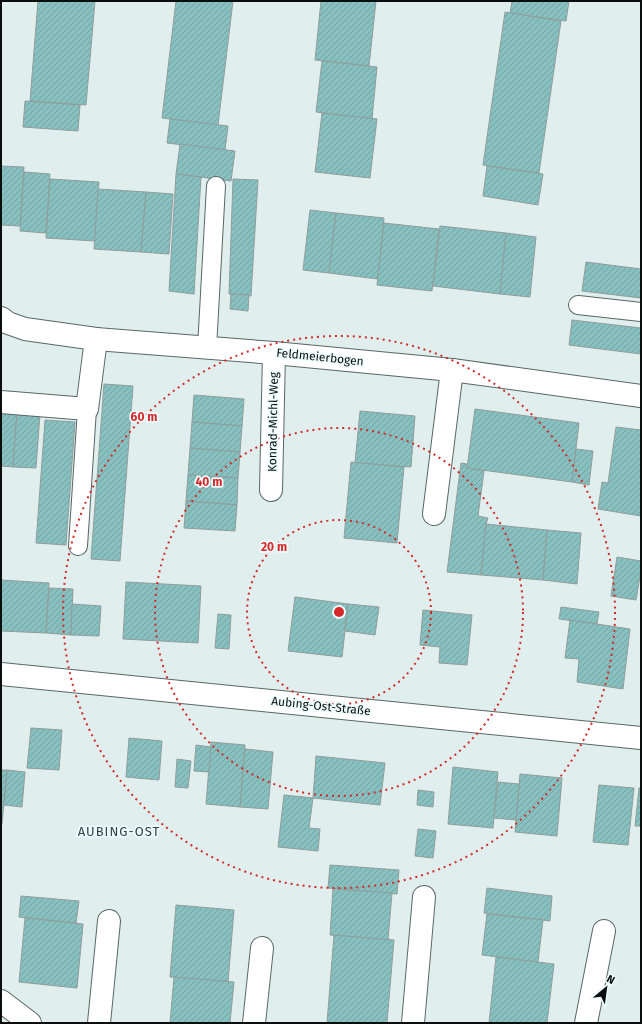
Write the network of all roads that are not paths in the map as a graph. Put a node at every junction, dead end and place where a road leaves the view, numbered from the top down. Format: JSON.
{"nodes":[{"id":1,"x":216,"y":186,"type":"dead end"},
{"id":2,"x":578,"y":305,"type":"dead end"},
{"id":3,"x":641,"y":312,"type":"edge"},
{"id":4,"x":1,"y":318,"type":"edge"},
{"id":5,"x":96,"y":339,"type":"junction"},
{"id":6,"x":208,"y":348,"type":"junction"},
{"id":7,"x":274,"y":353,"type":"junction"},
{"id":8,"x":452,"y":370,"type":"junction"},
{"id":9,"x":641,"y":396,"type":"edge"},
{"id":10,"x":1,"y":402,"type":"edge"},
{"id":11,"x":87,"y":409,"type":"junction"},
{"id":12,"x":271,"y":490,"type":"dead end"},
{"id":13,"x":434,"y":514,"type":"dead end"},
{"id":14,"x":78,"y":546,"type":"dead end"},
{"id":15,"x":1,"y":674,"type":"edge"},
{"id":16,"x":641,"y":738,"type":"edge"},
{"id":17,"x":424,"y":897,"type":"dead end"},
{"id":18,"x":109,"y":921,"type":"dead end"},
{"id":19,"x":604,"y":931,"type":"dead end"},
{"id":20,"x":262,"y":948,"type":"dead end"},
{"id":21,"x":1,"y":1001,"type":"edge"},
{"id":22,"x":30,"y":1023,"type":"edge"},
{"id":23,"x":100,"y":1023,"type":"edge"},
{"id":24,"x":254,"y":1023,"type":"edge"},
{"id":25,"x":413,"y":1023,"type":"edge"},
{"id":26,"x":586,"y":1023,"type":"edge"}],
"edges":[{"from":1,"to":6,"type":"lane"},
{"from":2,"to":3,"type":"lane"},
{"from":4,"to":5,"type":"street","name":"Feldmeierbogen"},
{"from":5,"to":6,"type":"street","name":"Feldmeierbogen"},
{"from":5,"to":11,"type":"street"},
{"from":6,"to":7,"type":"street","name":"Feldmeierbogen"},
{"from":7,"to":8,"type":"street","name":"Feldmeierbogen"},
{"from":7,"to":12,"type":"street","name":"Konrad-Michl-Weg"},
{"from":8,"to":9,"type":"street","name":"Feldmeierbogen"},
{"from":8,"to":13,"type":"street"},
{"from":10,"to":11,"type":"street"},
{"from":11,"to":14,"type":"lane"},
{"from":15,"to":16,"type":"street","name":"Aubing-Ost-Straße"},
{"from":17,"to":25,"type":"street"},
{"from":18,"to":23,"type":"street"},
{"from":19,"to":26,"type":"street"},
{"from":20,"to":24,"type":"street"},
{"from":21,"to":22,"type":"street"}]}
